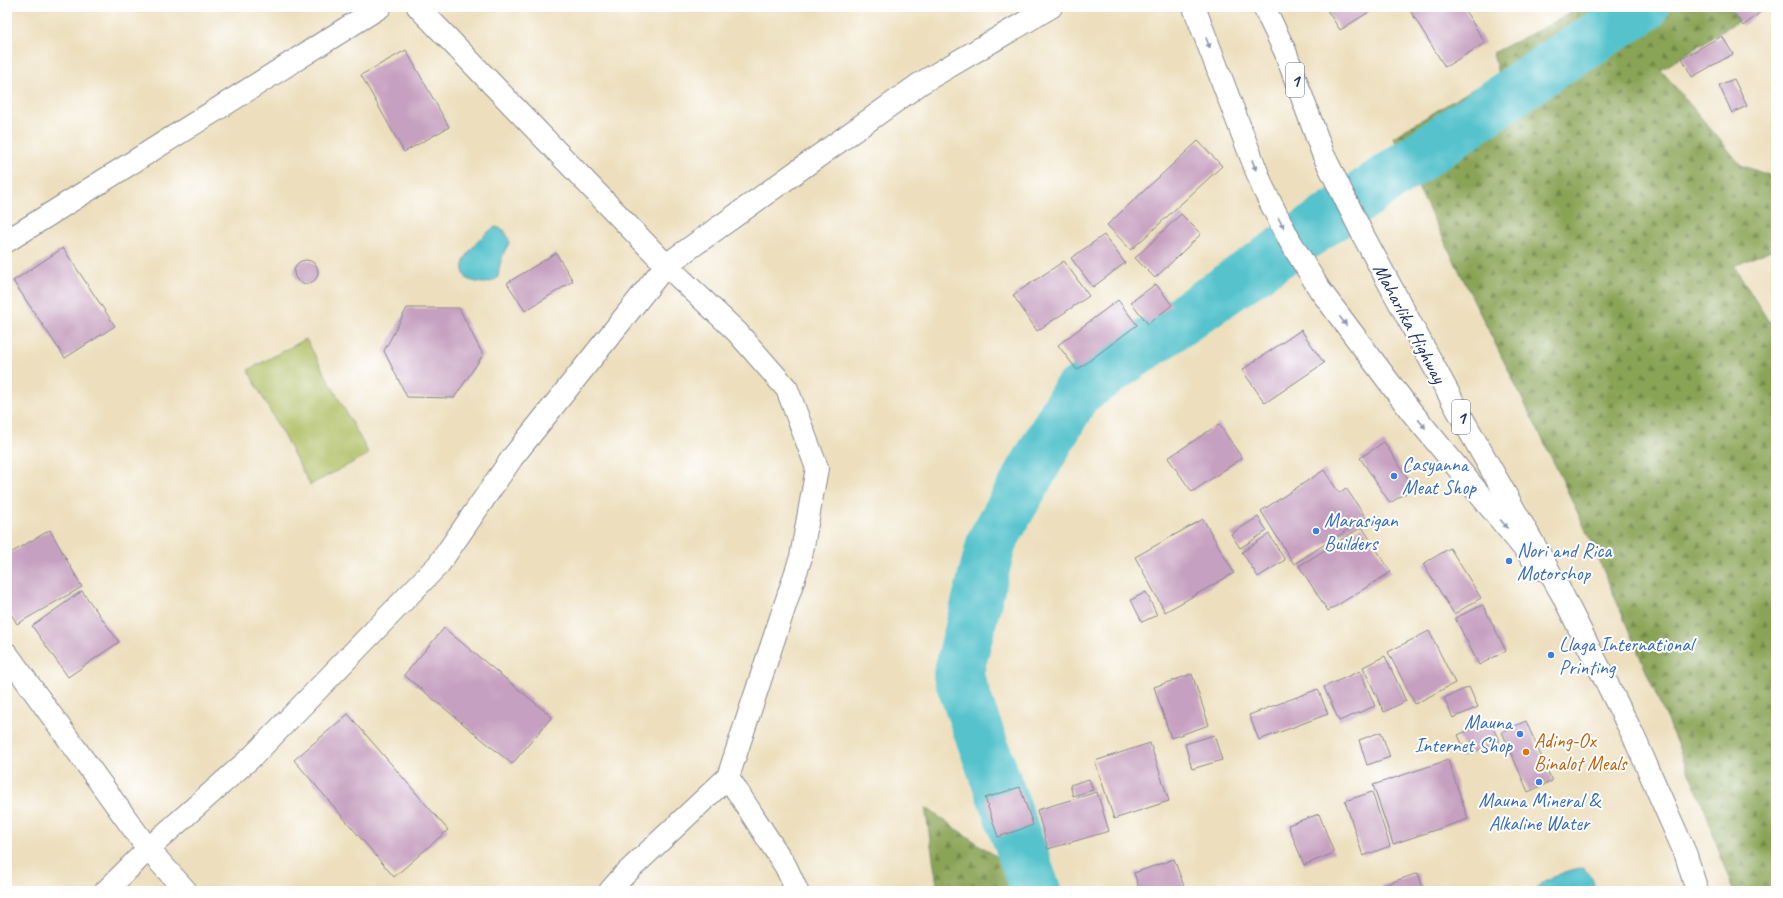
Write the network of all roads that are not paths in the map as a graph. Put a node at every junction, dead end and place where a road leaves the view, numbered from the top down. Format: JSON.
{"nodes":[{"id":1,"x":380,"y":7,"type":"edge"},
{"id":2,"x":418,"y":7,"type":"edge"},
{"id":3,"x":1051,"y":7,"type":"edge"},
{"id":4,"x":1194,"y":7,"type":"edge"},
{"id":5,"x":1264,"y":7,"type":"edge"},
{"id":6,"x":7,"y":241,"type":"edge"},
{"id":7,"x":666,"y":265,"type":"junction"},
{"id":8,"x":1562,"y":594,"type":"junction"},
{"id":9,"x":7,"y":654,"type":"edge"},
{"id":10,"x":728,"y":777,"type":"junction"},
{"id":11,"x":148,"y":849,"type":"junction"},
{"id":12,"x":106,"y":891,"type":"edge"},
{"id":13,"x":186,"y":891,"type":"edge"},
{"id":14,"x":610,"y":891,"type":"edge"},
{"id":15,"x":798,"y":891,"type":"edge"},
{"id":16,"x":1697,"y":891,"type":"edge"}],
"edges":[{"from":1,"to":6,"type":"main road"},
{"from":2,"to":7,"type":"main road"},
{"from":3,"to":7,"type":"main road"},
{"from":4,"to":8,"type":"main road","one_way":true},
{"from":5,"to":8,"type":"main road","name":"Maharlika Highway","number":"1"},
{"from":7,"to":10,"type":"main road"},
{"from":7,"to":11,"type":"main road"},
{"from":8,"to":16,"type":"main road","name":"Maharlika Highway","number":"1"},
{"from":9,"to":11,"type":"main road"},
{"from":10,"to":14,"type":"main road"},
{"from":10,"to":15,"type":"main road"},
{"from":11,"to":12,"type":"main road"},
{"from":11,"to":13,"type":"main road"}]}
